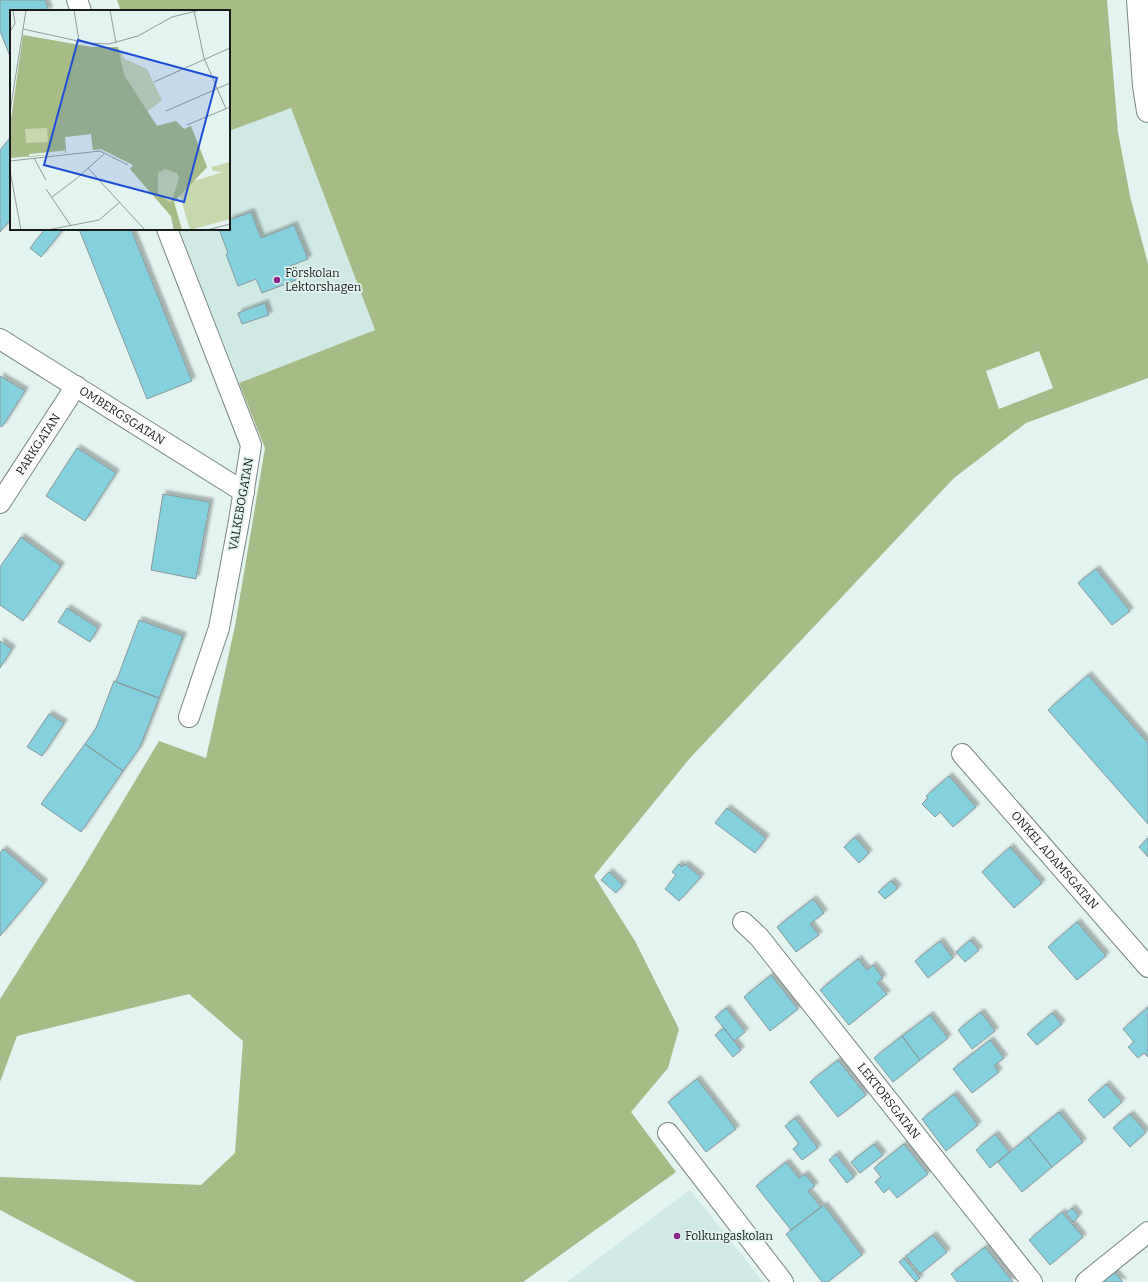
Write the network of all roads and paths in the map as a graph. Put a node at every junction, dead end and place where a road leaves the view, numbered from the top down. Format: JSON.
{"nodes":[{"id":1,"x":77,"y":0,"type":"edge"},
{"id":2,"x":1142,"y":6,"type":"edge"},
{"id":3,"x":81,"y":10,"type":"edge"},
{"id":4,"x":1148,"y":111,"type":"edge"},
{"id":5,"x":167,"y":230,"type":"edge"},
{"id":6,"x":0,"y":339,"type":"edge"},
{"id":7,"x":76,"y":386,"type":"junction"},
{"id":8,"x":244,"y":492,"type":"junction"},
{"id":9,"x":0,"y":503,"type":"edge"},
{"id":10,"x":189,"y":717,"type":"dead end"},
{"id":11,"x":962,"y":754,"type":"dead end"},
{"id":12,"x":743,"y":922,"type":"dead end"},
{"id":13,"x":1148,"y":967,"type":"edge"},
{"id":14,"x":668,"y":1132,"type":"dead end"},
{"id":15,"x":1148,"y":1232,"type":"edge"},
{"id":16,"x":783,"y":1282,"type":"edge"},
{"id":17,"x":1032,"y":1282,"type":"edge"},
{"id":18,"x":1086,"y":1282,"type":"edge"}],
"edges":[{"from":1,"to":3,"type":"street"},
{"from":2,"to":4,"type":"street"},
{"from":5,"to":8,"type":"street","name":"VALKEBOGATAN"},
{"from":6,"to":7,"type":"street","name":"OMBERGSGATAN"},
{"from":7,"to":8,"type":"street","name":"OMBERGSGATAN"},
{"from":7,"to":9,"type":"street","name":"PARKGATAN"},
{"from":8,"to":10,"type":"street","name":"VALKEBOGATAN"},
{"from":11,"to":13,"type":"street","name":"ONKEL ADAMSGATAN"},
{"from":12,"to":17,"type":"street","name":"LEKTORSGATAN"},
{"from":14,"to":16,"type":"street"},
{"from":15,"to":18,"type":"street"}]}
